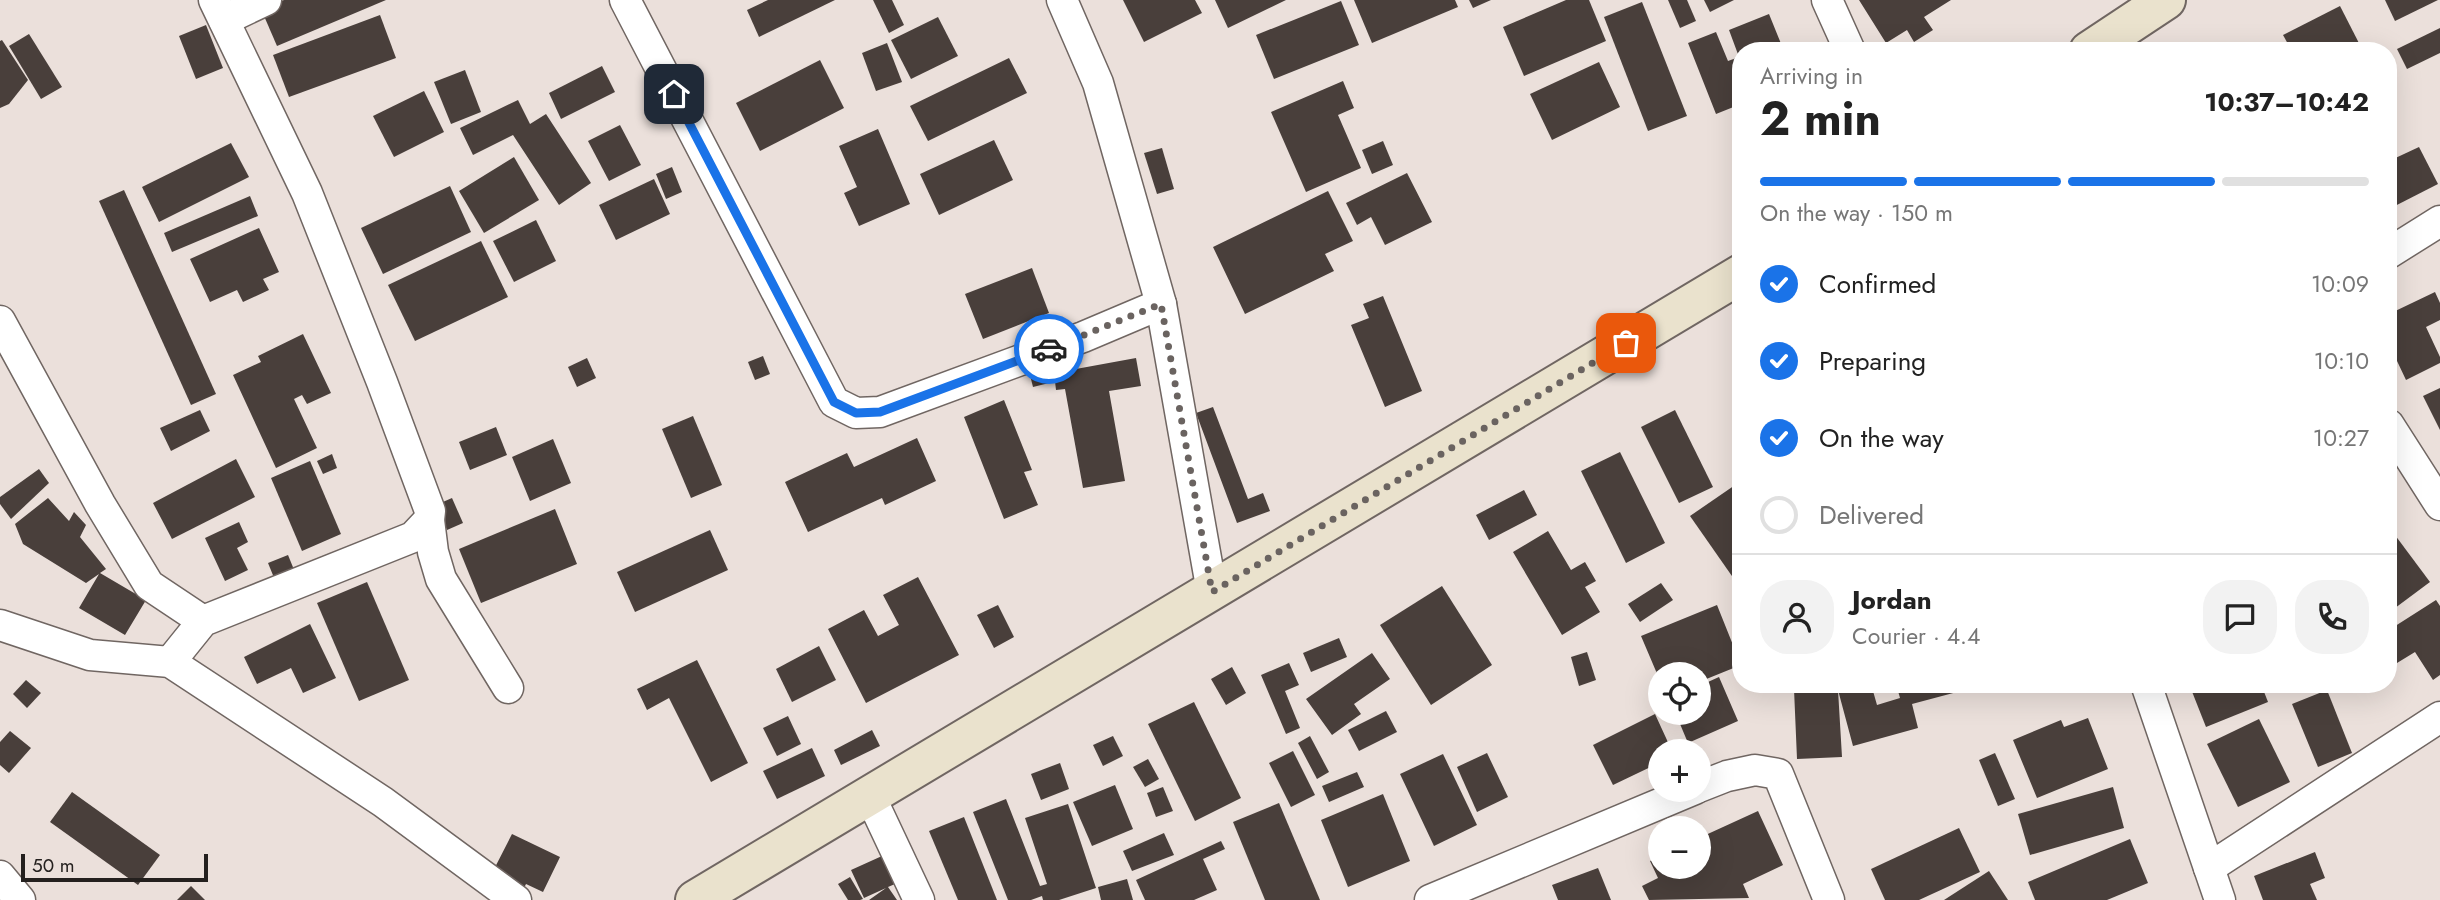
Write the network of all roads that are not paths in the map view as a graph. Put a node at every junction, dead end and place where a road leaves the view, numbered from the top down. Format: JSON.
{"nodes":[{"id":1,"x":266,"y":0,"type":"edge"},
{"id":2,"x":625,"y":0,"type":"edge"},
{"id":3,"x":1063,"y":0,"type":"edge"},
{"id":4,"x":1827,"y":0,"type":"edge"},
{"id":5,"x":2166,"y":0,"type":"edge"},
{"id":6,"x":219,"y":10,"type":"edge"},
{"id":7,"x":1846,"y":42,"type":"edge"},
{"id":8,"x":2103,"y":42,"type":"edge"},
{"id":9,"x":2440,"y":221,"type":"edge"},
{"id":10,"x":2397,"y":248,"type":"edge"},
{"id":11,"x":1732,"y":279,"type":"edge"},
{"id":12,"x":1161,"y":304,"type":"junction"},
{"id":13,"x":0,"y":321,"type":"edge"},
{"id":14,"x":2397,"y":438,"type":"edge"},
{"id":15,"x":2440,"y":505,"type":"edge"},
{"id":16,"x":429,"y":520,"type":"junction"},
{"id":17,"x":1212,"y":592,"type":"junction"},
{"id":18,"x":202,"y":621,"type":"junction"},
{"id":19,"x":0,"y":625,"type":"edge"},
{"id":20,"x":170,"y":662,"type":"junction"},
{"id":21,"x":508,"y":688,"type":"dead end"},
{"id":22,"x":2149,"y":693,"type":"edge"},
{"id":23,"x":2440,"y":717,"type":"edge"},
{"id":24,"x":1711,"y":782,"type":"edge"},
{"id":25,"x":870,"y":796,"type":"junction"},
{"id":26,"x":1664,"y":802,"type":"edge"},
{"id":27,"x":2210,"y":868,"type":"junction"},
{"id":28,"x":0,"y":876,"type":"edge"},
{"id":29,"x":20,"y":900,"type":"edge"},
{"id":30,"x":516,"y":900,"type":"edge"},
{"id":31,"x":695,"y":900,"type":"edge"},
{"id":32,"x":919,"y":900,"type":"edge"},
{"id":33,"x":1430,"y":900,"type":"edge"},
{"id":34,"x":1829,"y":900,"type":"edge"},
{"id":35,"x":2220,"y":900,"type":"edge"}],
"edges":[{"from":1,"to":6,"type":"street"},
{"from":2,"to":12,"type":"street"},
{"from":3,"to":12,"type":"street"},
{"from":4,"to":7,"type":"street"},
{"from":5,"to":8,"type":"main road"},
{"from":6,"to":16,"type":"street"},
{"from":9,"to":10,"type":"street"},
{"from":11,"to":17,"type":"main road"},
{"from":12,"to":17,"type":"street"},
{"from":13,"to":18,"type":"street"},
{"from":14,"to":15,"type":"street"},
{"from":16,"to":18,"type":"street"},
{"from":16,"to":21,"type":"street"},
{"from":17,"to":25,"type":"main road"},
{"from":18,"to":20,"type":"street"},
{"from":19,"to":20,"type":"street"},
{"from":20,"to":30,"type":"street"},
{"from":22,"to":27,"type":"street"},
{"from":23,"to":27,"type":"street"},
{"from":24,"to":34,"type":"street"},
{"from":25,"to":31,"type":"main road"},
{"from":25,"to":32,"type":"street"},
{"from":26,"to":33,"type":"street"},
{"from":27,"to":35,"type":"street"},
{"from":28,"to":29,"type":"street"}]}
